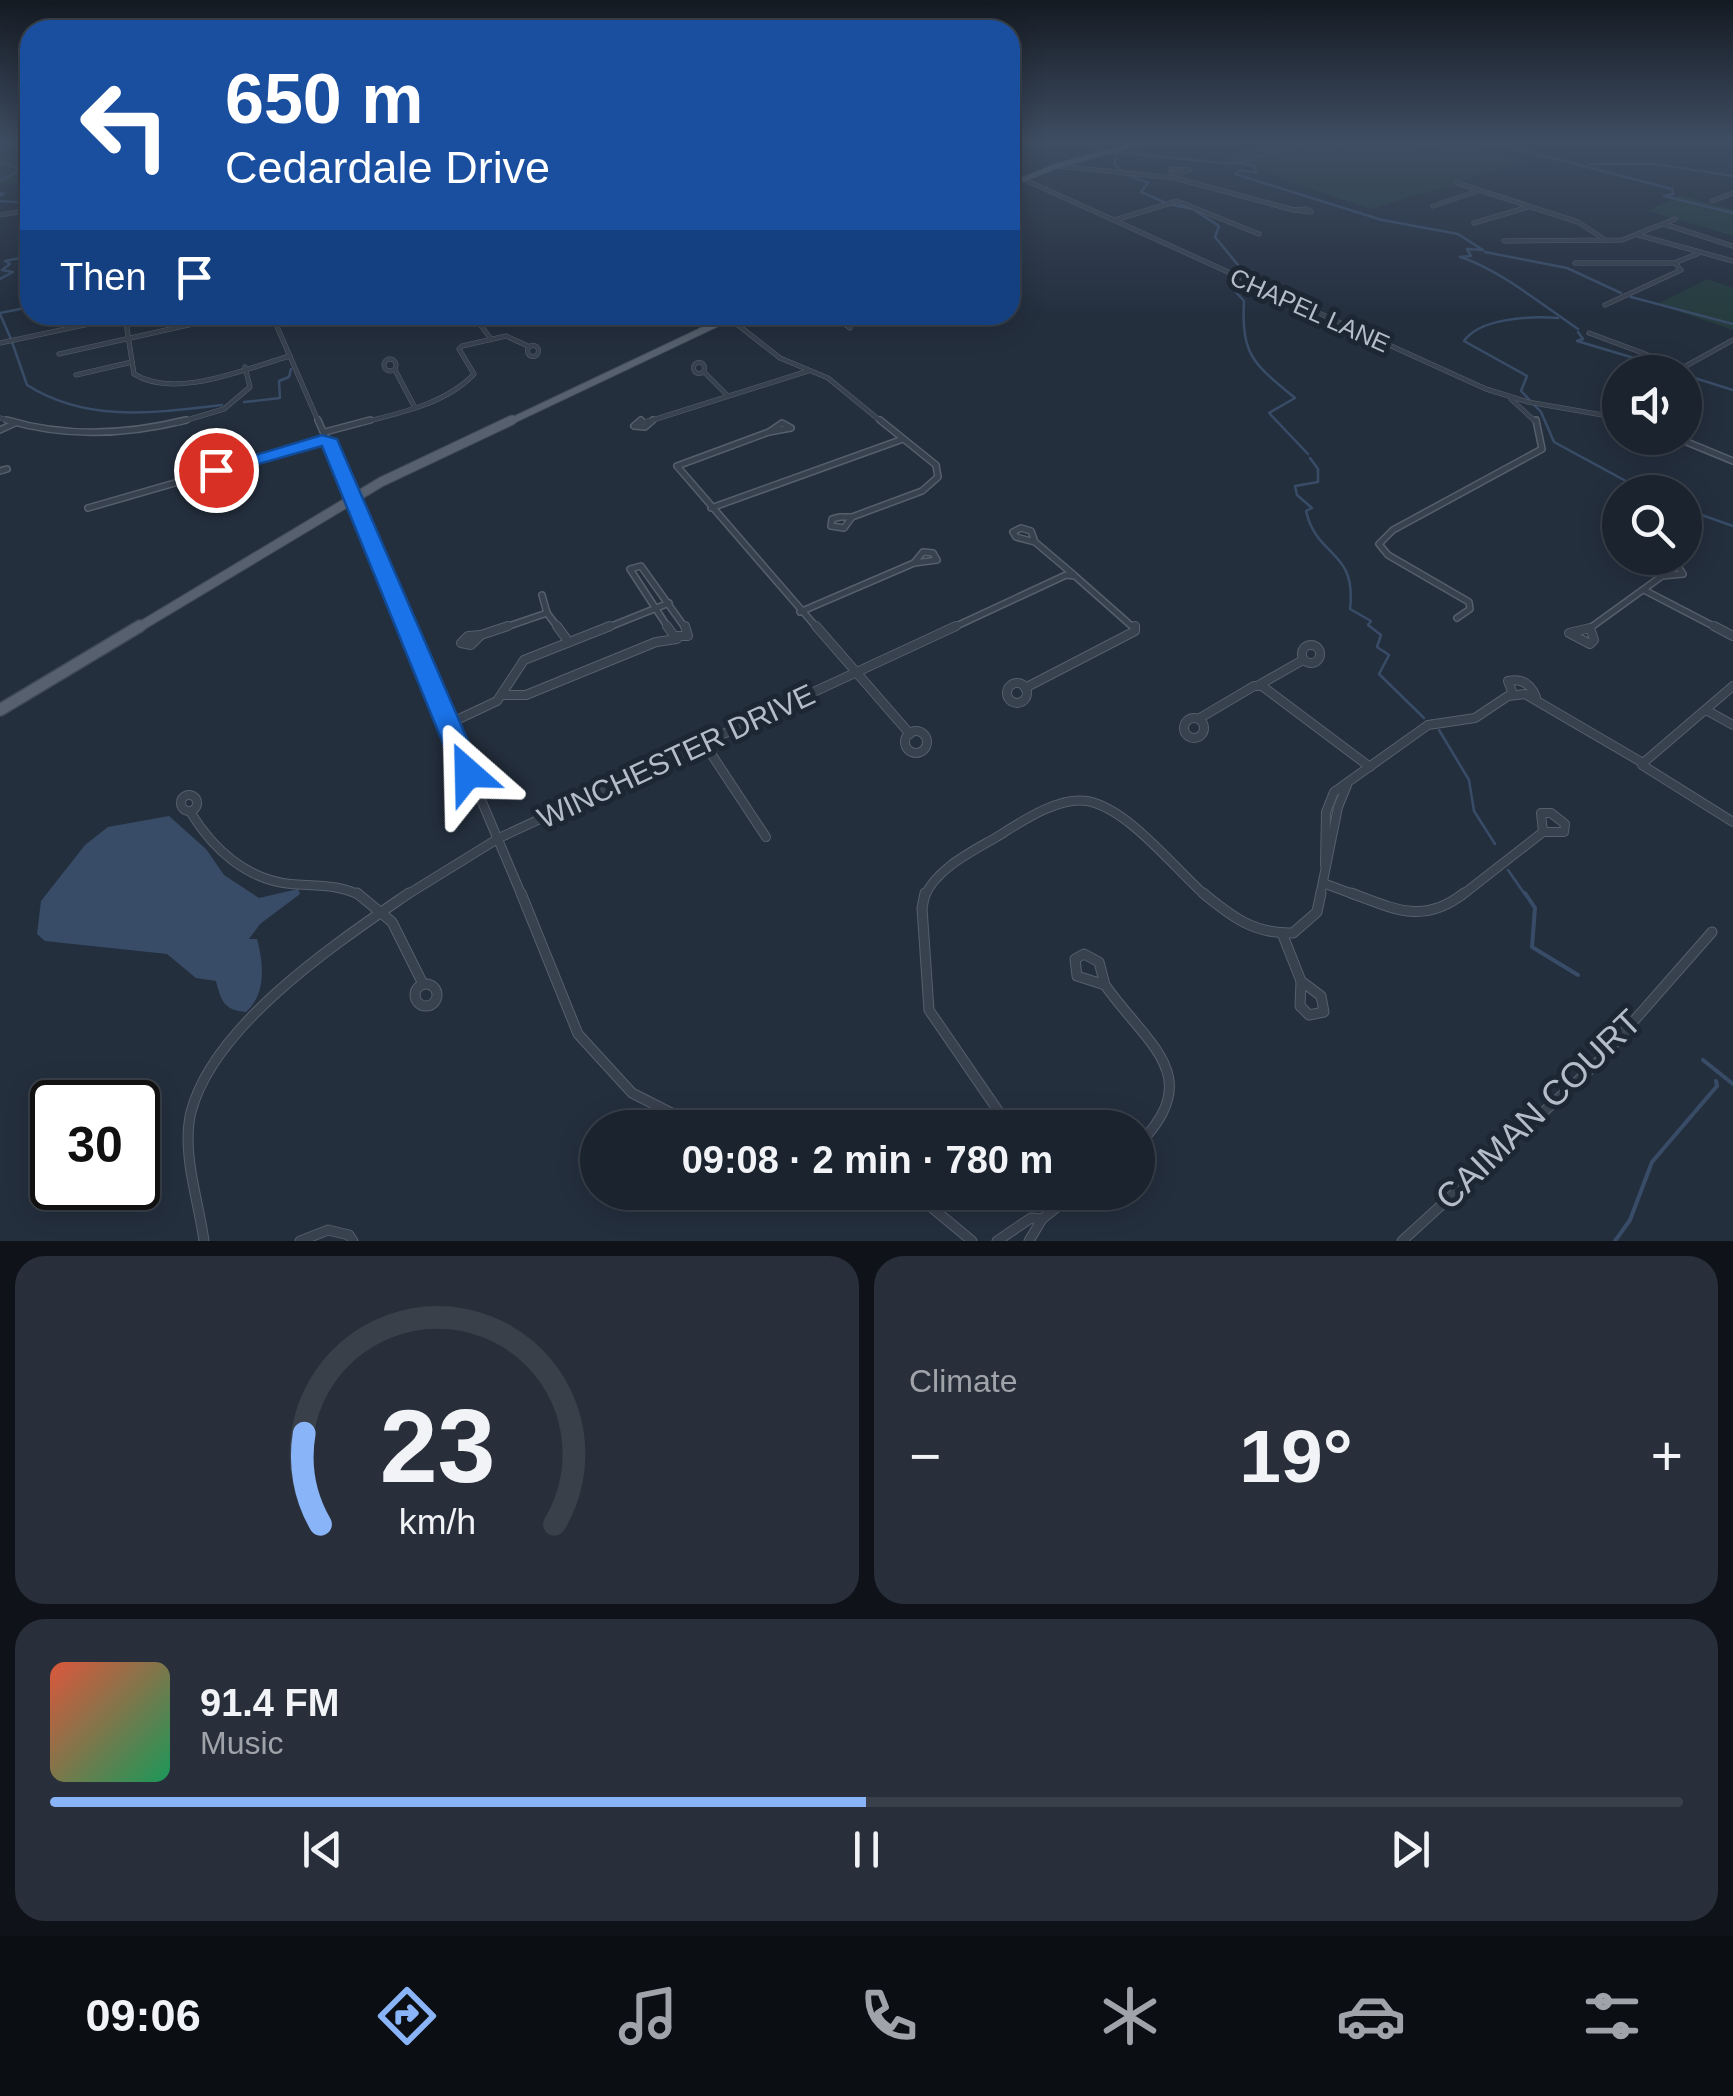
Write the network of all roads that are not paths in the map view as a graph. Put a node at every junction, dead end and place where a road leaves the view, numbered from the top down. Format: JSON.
{"nodes":[{"id":1,"x":1065,"y":198,"type":"edge"},
{"id":2,"x":1252,"y":198,"type":"edge"},
{"id":3,"x":1457,"y":198,"type":"edge"},
{"id":4,"x":1504,"y":198,"type":"edge"},
{"id":5,"x":1722,"y":198,"type":"joint"},
{"id":6,"x":1733,"y":201,"type":"edge"},
{"id":7,"x":1712,"y":202,"type":"dead end"},
{"id":8,"x":1433,"y":206,"type":"dead end"},
{"id":9,"x":1529,"y":206,"type":"junction"},
{"id":10,"x":1294,"y":210,"type":"dead end"},
{"id":11,"x":2,"y":215,"type":"edge"},
{"id":12,"x":1114,"y":220,"type":"junction"},
{"id":13,"x":1675,"y":220,"type":"dead end"},
{"id":14,"x":1474,"y":222,"type":"dead end"},
{"id":15,"x":0,"y":224,"type":"edge"},
{"id":16,"x":1664,"y":224,"type":"junction"},
{"id":17,"x":1259,"y":234,"type":"dead end"},
{"id":18,"x":1637,"y":235,"type":"junction"},
{"id":19,"x":1606,"y":240,"type":"junction"},
{"id":20,"x":1504,"y":241,"type":"dead end"},
{"id":21,"x":1733,"y":246,"type":"edge"},
{"id":22,"x":1697,"y":254,"type":"junction"},
{"id":23,"x":1732,"y":259,"type":"edge"},
{"id":24,"x":1575,"y":262,"type":"dead end"},
{"id":25,"x":1675,"y":263,"type":"junction"},
{"id":26,"x":1605,"y":305,"type":"dead end"},
{"id":27,"x":85,"y":325,"type":"edge"},
{"id":28,"x":128,"y":325,"type":"edge"},
{"id":29,"x":185,"y":325,"type":"edge"},
{"id":30,"x":276,"y":325,"type":"edge"},
{"id":31,"x":481,"y":325,"type":"edge"},
{"id":32,"x":713,"y":325,"type":"edge"},
{"id":33,"x":742,"y":325,"type":"edge"},
{"id":34,"x":846,"y":325,"type":"edge"},
{"id":35,"x":850,"y":328,"type":"dead end"},
{"id":36,"x":1589,"y":333,"type":"dead end"},
{"id":37,"x":128,"y":338,"type":"junction"},
{"id":38,"x":491,"y":338,"type":"junction"},
{"id":39,"x":1733,"y":340,"type":"edge"},
{"id":40,"x":0,"y":343,"type":"edge"},
{"id":41,"x":528,"y":346,"type":"dead end"},
{"id":42,"x":1719,"y":348,"type":"junction"},
{"id":43,"x":1732,"y":352,"type":"edge"},
{"id":44,"x":60,"y":354,"type":"dead end"},
{"id":45,"x":1648,"y":355,"type":"edge"},
{"id":46,"x":290,"y":356,"type":"junction"},
{"id":47,"x":1702,"y":357,"type":"edge"},
{"id":48,"x":132,"y":362,"type":"junction"},
{"id":49,"x":244,"y":367,"type":"junction"},
{"id":50,"x":395,"y":370,"type":"dead end"},
{"id":51,"x":809,"y":370,"type":"junction"},
{"id":52,"x":704,"y":372,"type":"dead end"},
{"id":53,"x":76,"y":375,"type":"dead end"},
{"id":54,"x":729,"y":397,"type":"junction"},
{"id":55,"x":1510,"y":398,"type":"junction"},
{"id":56,"x":414,"y":406,"type":"junction"},
{"id":57,"x":1602,"y":414,"type":"edge"},
{"id":58,"x":0,"y":418,"type":"edge"},
{"id":59,"x":653,"y":420,"type":"dead end"},
{"id":60,"x":15,"y":423,"type":"junction"},
{"id":61,"x":0,"y":430,"type":"edge"},
{"id":62,"x":769,"y":432,"type":"dead end"},
{"id":63,"x":326,"y":435,"type":"junction"},
{"id":64,"x":904,"y":439,"type":"junction"},
{"id":65,"x":1702,"y":448,"type":"edge"},
{"id":66,"x":1733,"y":461,"type":"edge"},
{"id":67,"x":352,"y":500,"type":"junction"},
{"id":68,"x":88,"y":508,"type":"dead end"},
{"id":69,"x":711,"y":508,"type":"junction"},
{"id":70,"x":852,"y":517,"type":"dead end"},
{"id":71,"x":1034,"y":542,"type":"dead end"},
{"id":72,"x":914,"y":563,"type":"dead end"},
{"id":73,"x":1075,"y":576,"type":"junction"},
{"id":74,"x":1662,"y":576,"type":"dead end"},
{"id":75,"x":1644,"y":590,"type":"junction"},
{"id":76,"x":542,"y":595,"type":"dead end"},
{"id":77,"x":669,"y":603,"type":"junction"},
{"id":78,"x":654,"y":608,"type":"junction"},
{"id":79,"x":800,"y":612,"type":"junction"},
{"id":80,"x":546,"y":613,"type":"junction"},
{"id":81,"x":1457,"y":618,"type":"dead end"},
{"id":82,"x":1590,"y":628,"type":"dead end"},
{"id":83,"x":481,"y":635,"type":"dead end"},
{"id":84,"x":1733,"y":636,"type":"edge"},
{"id":85,"x":679,"y":638,"type":"junction"},
{"id":86,"x":568,"y":642,"type":"junction"},
{"id":87,"x":1303,"y":660,"type":"dead end"},
{"id":88,"x":855,"y":673,"type":"junction"},
{"id":89,"x":1258,"y":685,"type":"junction"},
{"id":90,"x":1733,"y":686,"type":"edge"},
{"id":91,"x":1025,"y":688,"type":"dead end"},
{"id":92,"x":1513,"y":694,"type":"junction"},
{"id":93,"x":503,"y":695,"type":"junction"},
{"id":94,"x":1537,"y":698,"type":"junction"},
{"id":95,"x":0,"y":710,"type":"edge"},
{"id":96,"x":1706,"y":710,"type":"junction"},
{"id":97,"x":1200,"y":718,"type":"dead end"},
{"id":98,"x":446,"y":725,"type":"junction"},
{"id":99,"x":1733,"y":726,"type":"edge"},
{"id":100,"x":910,"y":734,"type":"dead end"},
{"id":101,"x":704,"y":742,"type":"junction"},
{"id":102,"x":1632,"y":759,"type":"junction"},
{"id":103,"x":1370,"y":766,"type":"junction"},
{"id":104,"x":191,"y":813,"type":"dead end"},
{"id":105,"x":1733,"y":822,"type":"edge"},
{"id":106,"x":1543,"y":832,"type":"dead end"},
{"id":107,"x":766,"y":837,"type":"dead end"},
{"id":108,"x":498,"y":838,"type":"junction"},
{"id":109,"x":1324,"y":883,"type":"junction"},
{"id":110,"x":382,"y":914,"type":"junction"},
{"id":111,"x":1712,"y":932,"type":"dead end"},
{"id":112,"x":1282,"y":933,"type":"junction"},
{"id":113,"x":1302,"y":982,"type":"dead end"},
{"id":114,"x":423,"y":984,"type":"dead end"},
{"id":115,"x":1105,"y":985,"type":"dead end"},
{"id":116,"x":664,"y":1110,"type":"edge"},
{"id":117,"x":998,"y":1110,"type":"edge"},
{"id":118,"x":1155,"y":1130,"type":"edge"},
{"id":119,"x":935,"y":1210,"type":"edge"},
{"id":120,"x":1050,"y":1210,"type":"edge"},
{"id":121,"x":1042,"y":1219,"type":"junction"},
{"id":122,"x":204,"y":1241,"type":"edge"},
{"id":123,"x":300,"y":1241,"type":"edge"},
{"id":124,"x":353,"y":1241,"type":"edge"},
{"id":125,"x":972,"y":1241,"type":"edge"},
{"id":126,"x":996,"y":1241,"type":"edge"},
{"id":127,"x":1029,"y":1241,"type":"edge"},
{"id":128,"x":1402,"y":1241,"type":"edge"}],
"edges":[{"from":1,"to":12,"type":"street","name":"CHAPEL LANE"},
{"from":2,"to":10,"type":"street"},
{"from":3,"to":8,"type":"street"},
{"from":4,"to":9,"type":"street"},
{"from":5,"to":6,"type":"street"},
{"from":5,"to":7,"type":"street"},
{"from":9,"to":14,"type":"street"},
{"from":9,"to":19,"type":"street"},
{"from":11,"to":15,"type":"street"},
{"from":12,"to":17,"type":"street"},
{"from":12,"to":55,"type":"street","name":"CHAPEL LANE"},
{"from":13,"to":16,"type":"street"},
{"from":16,"to":18,"type":"street"},
{"from":16,"to":21,"type":"street"},
{"from":18,"to":19,"type":"street"},
{"from":18,"to":22,"type":"street"},
{"from":19,"to":20,"type":"street"},
{"from":22,"to":23,"type":"street"},
{"from":22,"to":25,"type":"street"},
{"from":24,"to":25,"type":"street"},
{"from":25,"to":26,"type":"street"},
{"from":27,"to":40,"type":"street"},
{"from":28,"to":37,"type":"street"},
{"from":29,"to":37,"type":"street"},
{"from":30,"to":46,"type":"street"},
{"from":31,"to":38,"type":"street"},
{"from":32,"to":67,"type":"main road"},
{"from":33,"to":51,"type":"street"},
{"from":34,"to":35,"type":"street"},
{"from":36,"to":45,"type":"street"},
{"from":37,"to":44,"type":"street"},
{"from":37,"to":48,"type":"street"},
{"from":38,"to":41,"type":"street"},
{"from":38,"to":56,"type":"street"},
{"from":39,"to":42,"type":"street"},
{"from":42,"to":43,"type":"street"},
{"from":42,"to":47,"type":"street"},
{"from":46,"to":49,"type":"street"},
{"from":46,"to":63,"type":"street"},
{"from":48,"to":49,"type":"street"},
{"from":48,"to":53,"type":"street"},
{"from":49,"to":60,"type":"street"},
{"from":50,"to":56,"type":"street"},
{"from":51,"to":54,"type":"street"},
{"from":51,"to":64,"type":"street"},
{"from":52,"to":54,"type":"street"},
{"from":54,"to":59,"type":"street"},
{"from":55,"to":57,"type":"street","name":"CHAPEL LANE"},
{"from":55,"to":81,"type":"street"},
{"from":56,"to":63,"type":"street"},
{"from":58,"to":60,"type":"street"},
{"from":60,"to":61,"type":"street"},
{"from":62,"to":69,"type":"street"},
{"from":63,"to":67,"type":"street"},
{"from":63,"to":68,"type":"street"},
{"from":64,"to":69,"type":"street"},
{"from":64,"to":70,"type":"street"},
{"from":65,"to":66,"type":"street"},
{"from":67,"to":95,"type":"main road"},
{"from":67,"to":98,"type":"street"},
{"from":69,"to":79,"type":"street"},
{"from":71,"to":73,"type":"street"},
{"from":72,"to":79,"type":"street"},
{"from":73,"to":88,"type":"street","name":"WINCHESTER DRIVE"},
{"from":73,"to":91,"type":"street"},
{"from":74,"to":75,"type":"street"},
{"from":75,"to":82,"type":"street"},
{"from":75,"to":84,"type":"street"},
{"from":76,"to":80,"type":"street"},
{"from":77,"to":78,"type":"street"},
{"from":77,"to":78,"type":"street"},
{"from":77,"to":85,"type":"street"},
{"from":78,"to":85,"type":"street"},
{"from":78,"to":86,"type":"street"},
{"from":79,"to":88,"type":"street"},
{"from":80,"to":83,"type":"street"},
{"from":80,"to":86,"type":"street"},
{"from":85,"to":93,"type":"street"},
{"from":86,"to":93,"type":"street"},
{"from":87,"to":89,"type":"street"},
{"from":88,"to":100,"type":"street"},
{"from":88,"to":101,"type":"street","name":"WINCHESTER DRIVE"},
{"from":89,"to":97,"type":"street"},
{"from":89,"to":103,"type":"street"},
{"from":90,"to":96,"type":"street"},
{"from":92,"to":94,"type":"street"},
{"from":92,"to":94,"type":"street"},
{"from":92,"to":103,"type":"street"},
{"from":93,"to":98,"type":"street"},
{"from":94,"to":102,"type":"street"},
{"from":96,"to":99,"type":"street"},
{"from":96,"to":102,"type":"street"},
{"from":98,"to":108,"type":"street"},
{"from":101,"to":107,"type":"street"},
{"from":101,"to":108,"type":"street","name":"WINCHESTER DRIVE"},
{"from":102,"to":105,"type":"street"},
{"from":103,"to":109,"type":"street"},
{"from":104,"to":110,"type":"street"},
{"from":106,"to":109,"type":"street"},
{"from":108,"to":110,"type":"street","name":"WINCHESTER DRIVE"},
{"from":108,"to":116,"type":"street"},
{"from":109,"to":112,"type":"street"},
{"from":110,"to":114,"type":"street"},
{"from":110,"to":122,"type":"street","name":"WINCHESTER DRIVE"},
{"from":111,"to":128,"type":"street","name":"CAIMAN COURT"},
{"from":112,"to":113,"type":"street"},
{"from":112,"to":117,"type":"street"},
{"from":115,"to":118,"type":"street"},
{"from":119,"to":125,"type":"street"},
{"from":120,"to":121,"type":"street"},
{"from":121,"to":126,"type":"street"},
{"from":121,"to":127,"type":"street"},
{"from":123,"to":124,"type":"street"}]}
